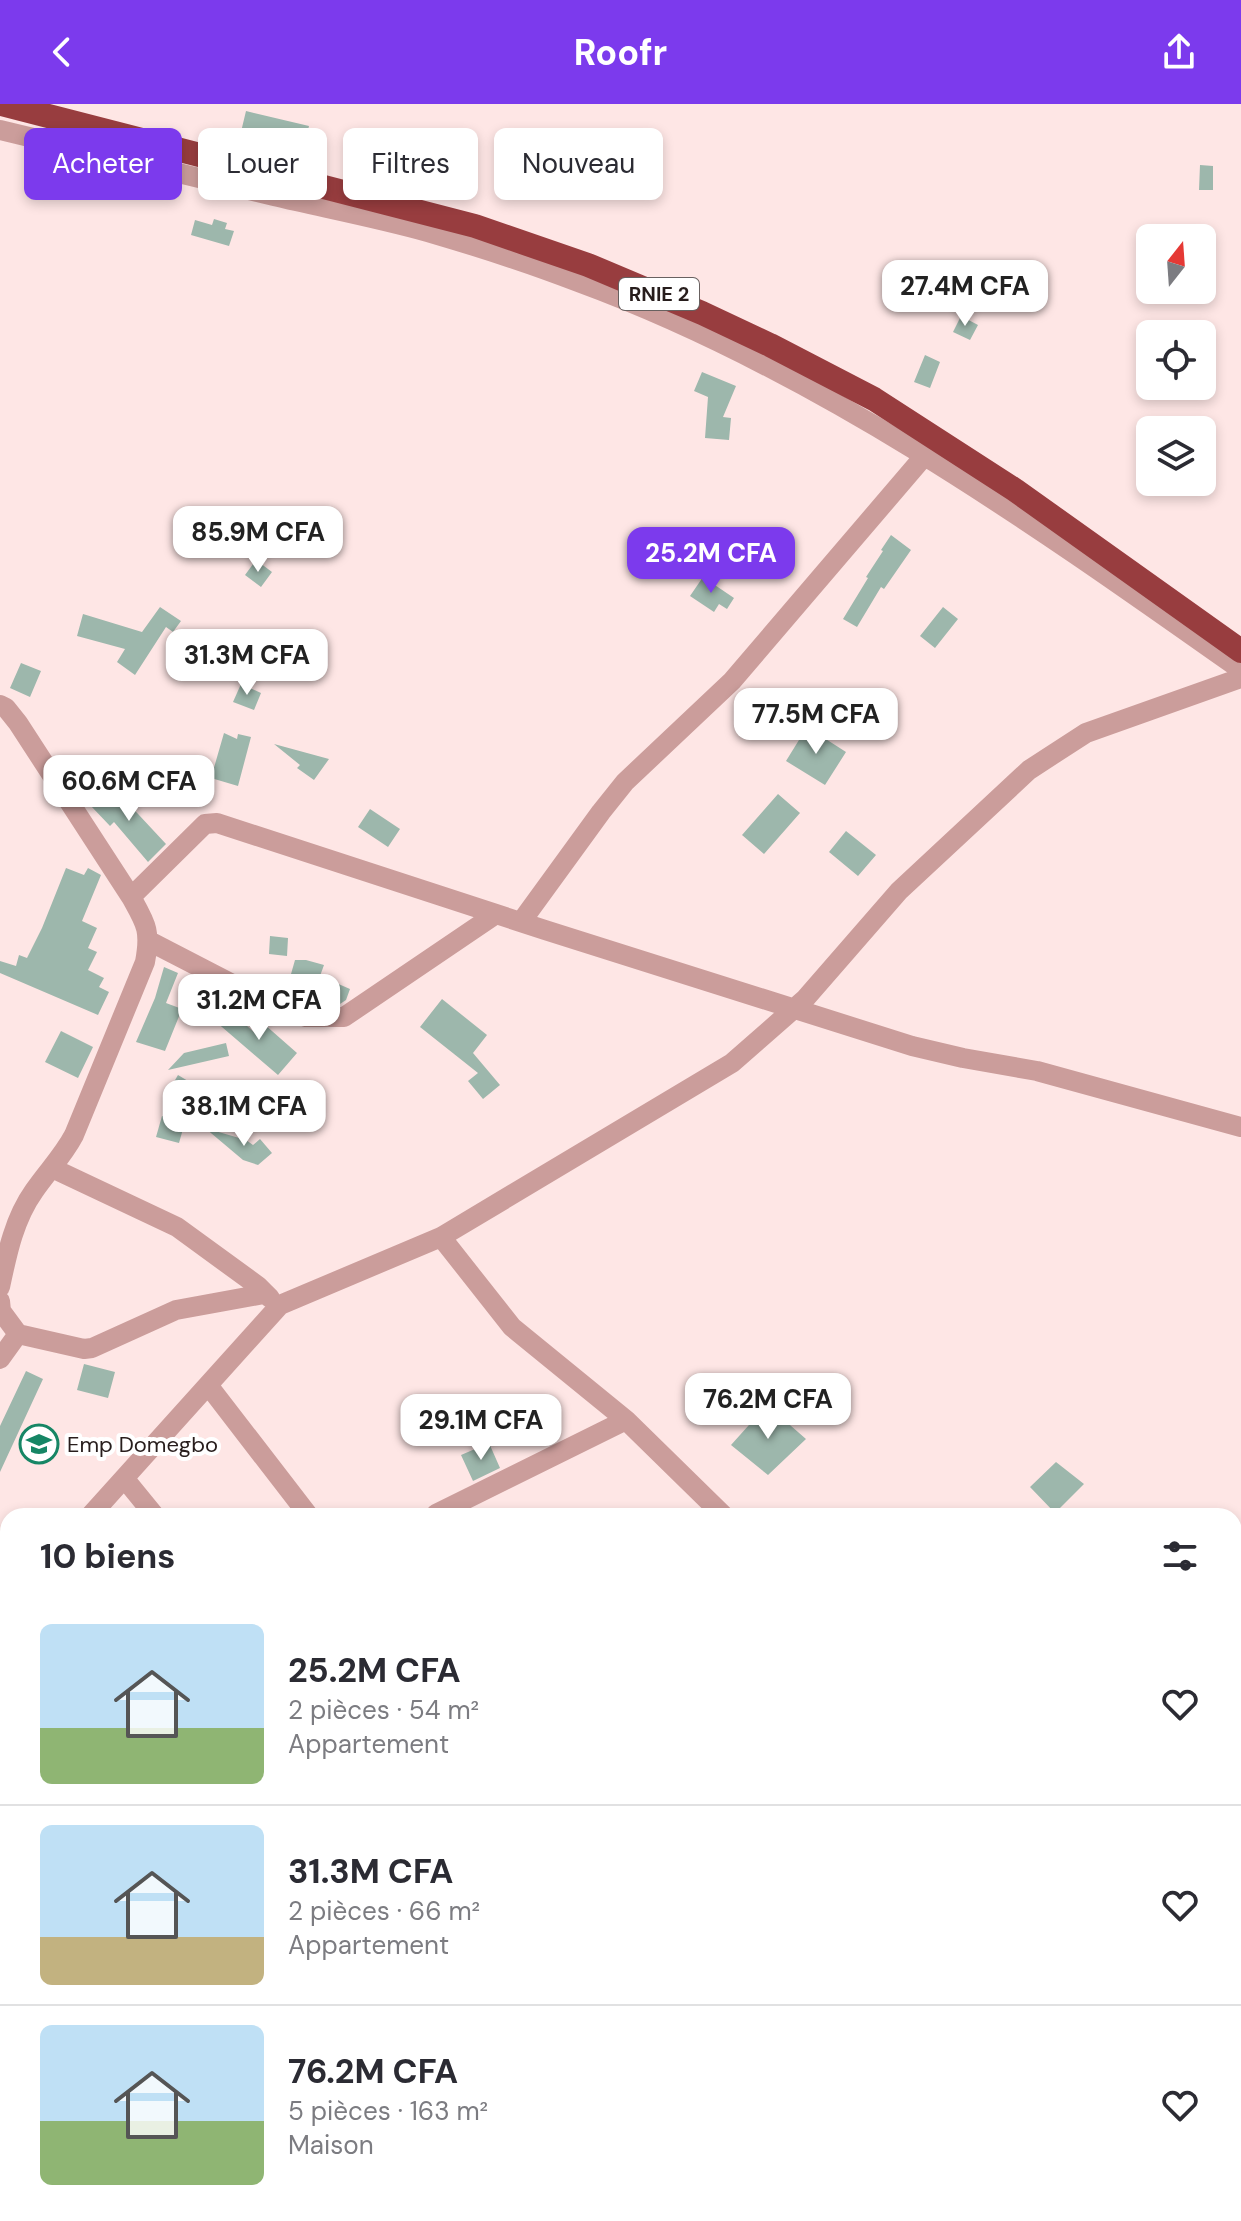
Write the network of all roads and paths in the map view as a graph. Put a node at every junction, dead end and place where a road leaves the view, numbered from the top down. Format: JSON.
{"nodes":[{"id":1,"x":2,"y":104,"type":"edge"},
{"id":2,"x":0,"y":130,"type":"edge"},
{"id":3,"x":930,"y":448,"type":"junction"},
{"id":4,"x":1241,"y":651,"type":"edge"},
{"id":5,"x":1241,"y":670,"type":"edge"},
{"id":6,"x":1241,"y":678,"type":"edge"},
{"id":7,"x":0,"y":705,"type":"edge"},
{"id":8,"x":131,"y":897,"type":"junction"},
{"id":9,"x":496,"y":914,"type":"junction"},
{"id":10,"x":521,"y":922,"type":"junction"},
{"id":11,"x":149,"y":941,"type":"junction"},
{"id":12,"x":794,"y":1008,"type":"junction"},
{"id":13,"x":1241,"y":1127,"type":"edge"},
{"id":14,"x":52,"y":1168,"type":"junction"},
{"id":15,"x":441,"y":1237,"type":"junction"},
{"id":16,"x":0,"y":1287,"type":"edge"},
{"id":17,"x":272,"y":1300,"type":"junction"},
{"id":18,"x":0,"y":1301,"type":"edge"},
{"id":19,"x":18,"y":1334,"type":"junction"},
{"id":20,"x":0,"y":1359,"type":"edge"},
{"id":21,"x":208,"y":1385,"type":"junction"},
{"id":22,"x":626,"y":1420,"type":"junction"},
{"id":23,"x":124,"y":1478,"type":"junction"},
{"id":24,"x":97,"y":1508,"type":"edge"},
{"id":25,"x":148,"y":1508,"type":"edge"},
{"id":26,"x":303,"y":1508,"type":"edge"},
{"id":27,"x":448,"y":1508,"type":"edge"},
{"id":28,"x":716,"y":1508,"type":"edge"}],
"edges":[{"from":1,"to":3,"type":"highway","name":"RNIE 2","number":"RNIE 2"},
{"from":2,"to":3,"type":"street"},
{"from":3,"to":4,"type":"highway","name":"RNIE 2","number":"RNIE 2"},
{"from":3,"to":5,"type":"street"},
{"from":3,"to":10,"type":"street"},
{"from":6,"to":12,"type":"street"},
{"from":7,"to":8,"type":"street"},
{"from":8,"to":9,"type":"street"},
{"from":8,"to":11,"type":"street"},
{"from":9,"to":10,"type":"street"},
{"from":9,"to":11,"type":"street"},
{"from":10,"to":12,"type":"street"},
{"from":11,"to":14,"type":"street"},
{"from":12,"to":13,"type":"street"},
{"from":12,"to":15,"type":"street"},
{"from":14,"to":16,"type":"street"},
{"from":14,"to":17,"type":"street"},
{"from":15,"to":17,"type":"street"},
{"from":15,"to":22,"type":"street"},
{"from":17,"to":19,"type":"street"},
{"from":17,"to":21,"type":"street"},
{"from":18,"to":19,"type":"street"},
{"from":19,"to":20,"type":"street"},
{"from":21,"to":23,"type":"street"},
{"from":21,"to":26,"type":"street"},
{"from":22,"to":27,"type":"street"},
{"from":22,"to":28,"type":"street"},
{"from":23,"to":24,"type":"street"},
{"from":23,"to":25,"type":"street"}]}
